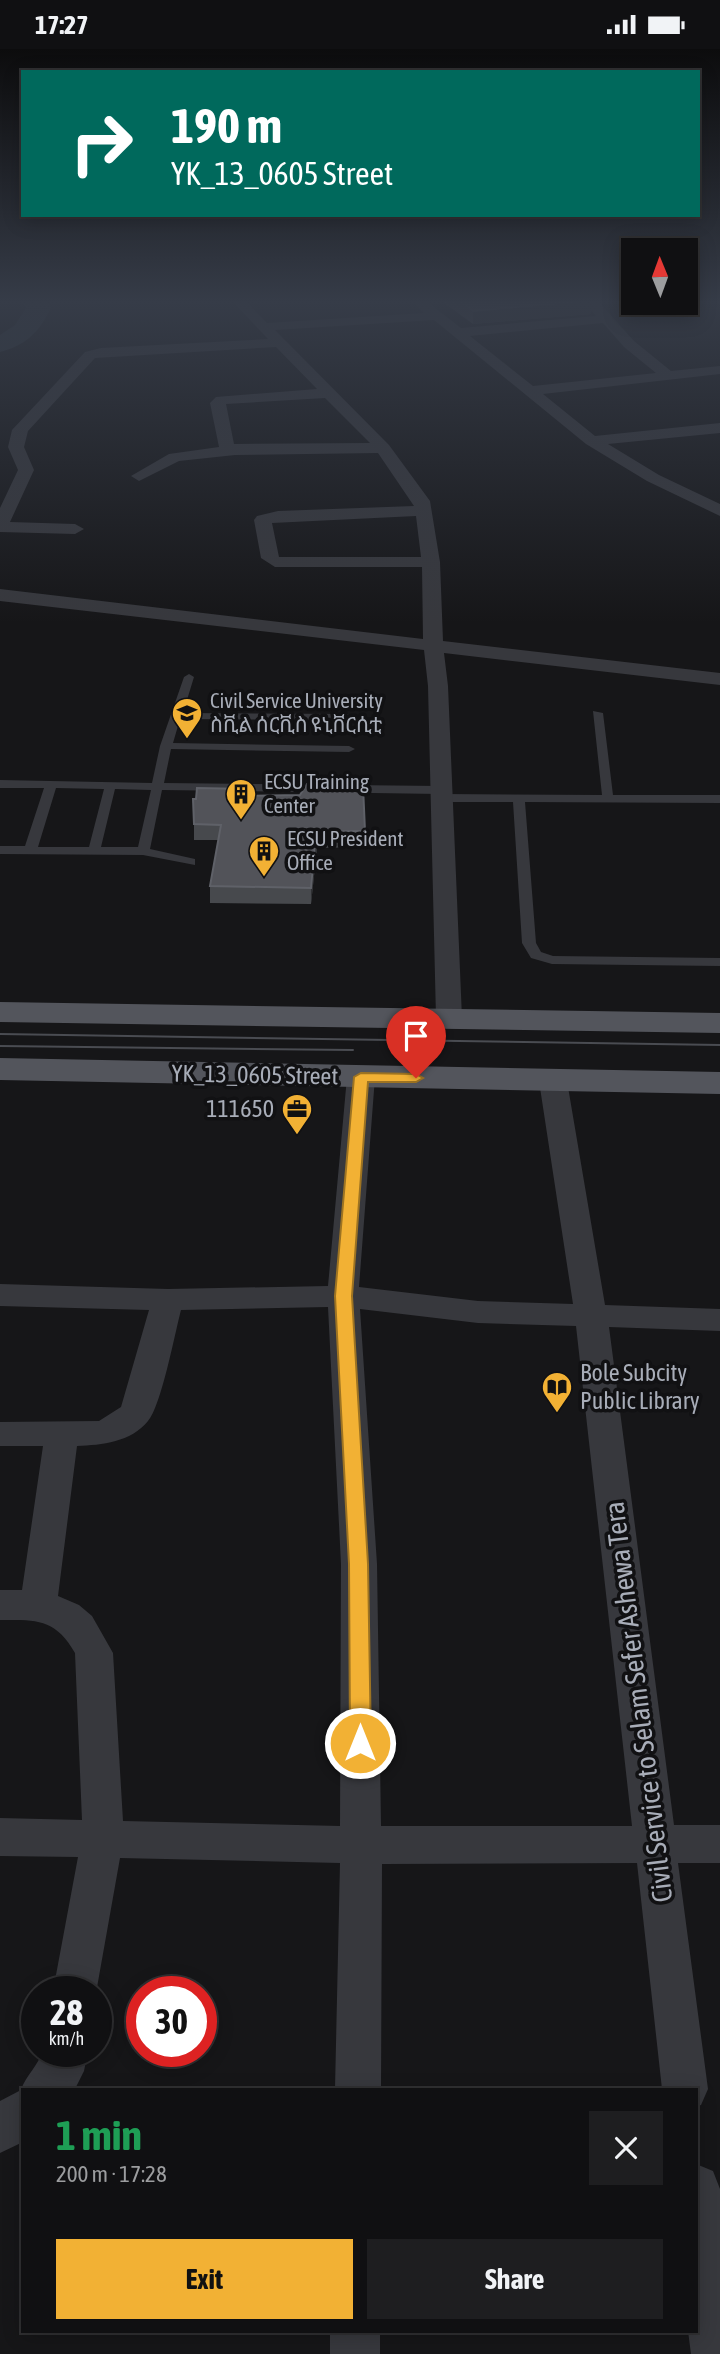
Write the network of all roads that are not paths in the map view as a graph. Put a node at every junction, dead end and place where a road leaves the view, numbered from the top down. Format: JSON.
{"nodes":[{"id":1,"x":43,"y":408,"type":"edge"},
{"id":2,"x":219,"y":408,"type":"edge"},
{"id":3,"x":341,"y":408,"type":"edge"},
{"id":4,"x":551,"y":408,"type":"edge"},
{"id":5,"x":720,"y":428,"type":"edge"},
{"id":6,"x":592,"y":441,"type":"junction"},
{"id":7,"x":383,"y":448,"type":"junction"},
{"id":8,"x":231,"y":451,"type":"junction"},
{"id":9,"x":139,"y":476,"type":"dead end"},
{"id":10,"x":424,"y":511,"type":"junction"},
{"id":11,"x":720,"y":511,"type":"edge"},
{"id":12,"x":0,"y":526,"type":"edge"},
{"id":13,"x":75,"y":529,"type":"dead end"},
{"id":14,"x":431,"y":562,"type":"junction"},
{"id":15,"x":0,"y":595,"type":"edge"},
{"id":16,"x":433,"y":644,"type":"junction"},
{"id":17,"x":189,"y":677,"type":"dead end"},
{"id":18,"x":720,"y":679,"type":"edge"},
{"id":19,"x":597,"y":713,"type":"dead end"},
{"id":20,"x":175,"y":716,"type":"junction"},
{"id":21,"x":347,"y":717,"type":"dead end"},
{"id":22,"x":166,"y":746,"type":"junction"},
{"id":23,"x":349,"y":749,"type":"dead end"},
{"id":24,"x":0,"y":784,"type":"edge"},
{"id":25,"x":51,"y":786,"type":"junction"},
{"id":26,"x":158,"y":786,"type":"junction"},
{"id":27,"x":110,"y":787,"type":"junction"},
{"id":28,"x":441,"y":794,"type":"junction"},
{"id":29,"x":519,"y":799,"type":"junction"},
{"id":30,"x":608,"y":799,"type":"junction"},
{"id":31,"x":720,"y":800,"type":"edge"},
{"id":32,"x":0,"y":850,"type":"edge"},
{"id":33,"x":94,"y":850,"type":"junction"},
{"id":34,"x":30,"y":851,"type":"junction"},
{"id":35,"x":143,"y":851,"type":"junction"},
{"id":36,"x":191,"y":862,"type":"dead end"},
{"id":37,"x":720,"y":962,"type":"edge"},
{"id":38,"x":0,"y":1011,"type":"edge"},
{"id":39,"x":449,"y":1018,"type":"junction"},
{"id":40,"x":720,"y":1023,"type":"edge"},
{"id":41,"x":0,"y":1069,"type":"edge"},
{"id":42,"x":361,"y":1077,"type":"junction"},
{"id":43,"x":553,"y":1081,"type":"junction"},
{"id":44,"x":720,"y":1083,"type":"edge"},
{"id":45,"x":0,"y":1295,"type":"edge"},
{"id":46,"x":344,"y":1296,"type":"junction"},
{"id":47,"x":168,"y":1300,"type":"junction"},
{"id":48,"x":591,"y":1315,"type":"junction"},
{"id":49,"x":720,"y":1320,"type":"edge"},
{"id":50,"x":0,"y":1434,"type":"edge"},
{"id":51,"x":62,"y":1434,"type":"junction"},
{"id":52,"x":0,"y":1605,"type":"edge"},
{"id":53,"x":38,"y":1605,"type":"junction"},
{"id":54,"x":0,"y":1837,"type":"edge"},
{"id":55,"x":103,"y":1837,"type":"junction"},
{"id":56,"x":656,"y":1842,"type":"junction"},
{"id":57,"x":720,"y":1844,"type":"edge"},
{"id":58,"x":361,"y":1846,"type":"junction"},
{"id":59,"x":78,"y":1976,"type":"edge"},
{"id":60,"x":62,"y":2067,"type":"edge"},
{"id":61,"x":45,"y":2088,"type":"edge"},
{"id":62,"x":358,"y":2088,"type":"edge"},
{"id":63,"x":685,"y":2088,"type":"edge"},
{"id":64,"x":21,"y":2114,"type":"edge"},
{"id":65,"x":0,"y":2130,"type":"edge"},
{"id":66,"x":698,"y":2204,"type":"edge"},
{"id":67,"x":355,"y":2333,"type":"edge"},
{"id":68,"x":355,"y":2354,"type":"edge"},
{"id":69,"x":716,"y":2354,"type":"edge"}],
"edges":[{"from":1,"to":12,"type":"street"},
{"from":2,"to":8,"type":"street"},
{"from":3,"to":7,"type":"street"},
{"from":4,"to":6,"type":"street"},
{"from":5,"to":6,"type":"street"},
{"from":6,"to":11,"type":"street"},
{"from":7,"to":8,"type":"street"},
{"from":7,"to":10,"type":"street"},
{"from":8,"to":9,"type":"street"},
{"from":10,"to":14,"type":"street"},
{"from":10,"to":14,"type":"street"},
{"from":12,"to":13,"type":"street"},
{"from":14,"to":16,"type":"street"},
{"from":15,"to":16,"type":"street"},
{"from":16,"to":18,"type":"street"},
{"from":16,"to":28,"type":"street"},
{"from":17,"to":20,"type":"lane"},
{"from":19,"to":30,"type":"lane"},
{"from":20,"to":21,"type":"lane"},
{"from":20,"to":22,"type":"lane"},
{"from":22,"to":23,"type":"lane"},
{"from":22,"to":26,"type":"lane"},
{"from":24,"to":25,"type":"lane"},
{"from":25,"to":27,"type":"lane"},
{"from":25,"to":34,"type":"lane"},
{"from":26,"to":27,"type":"lane"},
{"from":26,"to":28,"type":"lane"},
{"from":26,"to":35,"type":"lane"},
{"from":27,"to":33,"type":"lane"},
{"from":28,"to":29,"type":"lane"},
{"from":28,"to":39,"type":"street"},
{"from":29,"to":30,"type":"lane"},
{"from":29,"to":37,"type":"lane"},
{"from":30,"to":31,"type":"lane"},
{"from":32,"to":34,"type":"lane"},
{"from":33,"to":34,"type":"lane"},
{"from":33,"to":35,"type":"lane"},
{"from":35,"to":36,"type":"lane"},
{"from":38,"to":39,"type":"main road"},
{"from":39,"to":40,"type":"main road"},
{"from":41,"to":42,"type":"main road","name":"YK_13_0605 Street"},
{"from":42,"to":43,"type":"main road","name":"YK_13_0605 Street"},
{"from":42,"to":46,"type":"street"},
{"from":43,"to":44,"type":"main road","name":"YK_13_0605 Street"},
{"from":43,"to":48,"type":"street","name":"Civil Service to Selam Sefer Ashewa Tera"},
{"from":45,"to":47,"type":"street"},
{"from":46,"to":47,"type":"street"},
{"from":46,"to":48,"type":"street"},
{"from":46,"to":58,"type":"street"},
{"from":47,"to":51,"type":"street"},
{"from":48,"to":49,"type":"street"},
{"from":48,"to":56,"type":"street","name":"Civil Service to Selam Sefer Ashewa Tera"},
{"from":50,"to":51,"type":"street"},
{"from":51,"to":53,"type":"street"},
{"from":52,"to":53,"type":"street"},
{"from":53,"to":55,"type":"street"},
{"from":54,"to":55,"type":"street"},
{"from":55,"to":58,"type":"street"},
{"from":55,"to":59,"type":"street"},
{"from":56,"to":57,"type":"street"},
{"from":56,"to":58,"type":"street"},
{"from":56,"to":63,"type":"street","name":"Civil Service to Selam Sefer Ashewa Tera"},
{"from":58,"to":62,"type":"street"},
{"from":60,"to":61,"type":"street"},
{"from":64,"to":65,"type":"street"},
{"from":66,"to":69,"type":"street"},
{"from":67,"to":68,"type":"street"}]}
